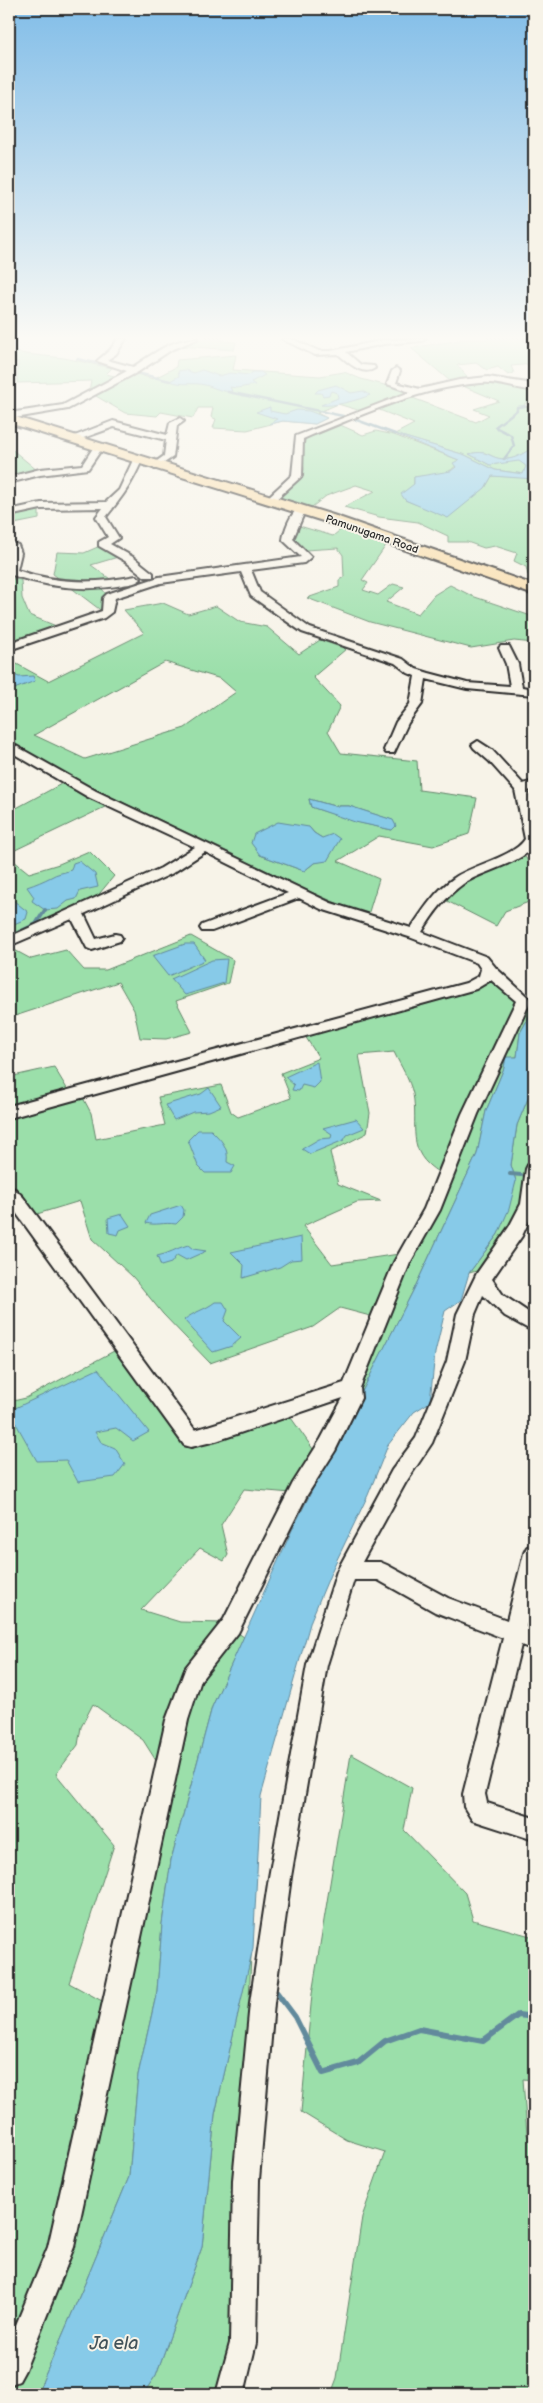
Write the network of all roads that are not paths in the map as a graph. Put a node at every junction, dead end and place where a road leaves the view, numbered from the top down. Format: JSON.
{"nodes":[{"id":1,"x":96,"y":451,"type":"edge"},
{"id":2,"x":110,"y":451,"type":"edge"},
{"id":3,"x":169,"y":451,"type":"edge"},
{"id":4,"x":298,"y":451,"type":"edge"},
{"id":5,"x":137,"y":460,"type":"junction"},
{"id":6,"x":155,"y":466,"type":"junction"},
{"id":7,"x":9,"y":480,"type":"edge"},
{"id":8,"x":268,"y":501,"type":"junction"},
{"id":9,"x":108,"y":505,"type":"junction"},
{"id":10,"x":300,"y":511,"type":"junction"},
{"id":11,"x":9,"y":513,"type":"edge"},
{"id":12,"x":9,"y":545,"type":"edge"},
{"id":13,"x":245,"y":569,"type":"junction"},
{"id":14,"x":154,"y":578,"type":"junction"},
{"id":15,"x":534,"y":590,"type":"edge"},
{"id":16,"x":9,"y":647,"type":"edge"},
{"id":17,"x":505,"y":648,"type":"dead end"},
{"id":18,"x":421,"y":674,"type":"junction"},
{"id":19,"x":517,"y":691,"type":"junction"},
{"id":20,"x":534,"y":692,"type":"edge"},
{"id":21,"x":478,"y":745,"type":"dead end"},
{"id":22,"x":9,"y":746,"type":"edge"},
{"id":23,"x":390,"y":750,"type":"dead end"},
{"id":24,"x":528,"y":787,"type":"edge"},
{"id":25,"x":204,"y":847,"type":"junction"},
{"id":26,"x":299,"y":893,"type":"junction"},
{"id":27,"x":76,"y":912,"type":"junction"},
{"id":28,"x":207,"y":928,"type":"dead end"},
{"id":29,"x":414,"y":934,"type":"junction"},
{"id":30,"x":115,"y":938,"type":"dead end"},
{"id":31,"x":9,"y":942,"type":"edge"},
{"id":32,"x":488,"y":969,"type":"junction"},
{"id":33,"x":9,"y":1112,"type":"edge"},
{"id":34,"x":534,"y":1169,"type":"edge"},
{"id":35,"x":9,"y":1193,"type":"edge"},
{"id":36,"x":483,"y":1278,"type":"junction"},
{"id":37,"x":534,"y":1325,"type":"edge"},
{"id":38,"x":352,"y":1388,"type":"junction"},
{"id":39,"x":534,"y":1553,"type":"edge"},
{"id":40,"x":347,"y":1571,"type":"junction"},
{"id":41,"x":513,"y":1633,"type":"junction"},
{"id":42,"x":534,"y":1640,"type":"edge"},
{"id":43,"x":534,"y":1829,"type":"edge"},
{"id":44,"x":9,"y":2370,"type":"edge"},
{"id":45,"x":230,"y":2394,"type":"edge"}],
"edges":[{"from":1,"to":7,"type":"street"},
{"from":2,"to":5,"type":"main road","name":"Pamunugama Road"},
{"from":3,"to":6,"type":"street"},
{"from":4,"to":8,"type":"street"},
{"from":5,"to":6,"type":"main road","name":"Pamunugama Road"},
{"from":5,"to":9,"type":"street"},
{"from":6,"to":8,"type":"main road","name":"Pamunugama Road"},
{"from":8,"to":10,"type":"main road","name":"Pamunugama Road"},
{"from":9,"to":11,"type":"street"},
{"from":9,"to":14,"type":"street"},
{"from":10,"to":13,"type":"street"},
{"from":10,"to":15,"type":"main road","name":"Pamunugama Road"},
{"from":12,"to":14,"type":"street"},
{"from":13,"to":14,"type":"street"},
{"from":13,"to":18,"type":"street"},
{"from":14,"to":16,"type":"street"},
{"from":17,"to":19,"type":"street"},
{"from":18,"to":19,"type":"street"},
{"from":18,"to":23,"type":"street"},
{"from":19,"to":20,"type":"street"},
{"from":21,"to":24,"type":"street"},
{"from":22,"to":25,"type":"street"},
{"from":24,"to":29,"type":"street"},
{"from":25,"to":26,"type":"street"},
{"from":25,"to":27,"type":"street"},
{"from":26,"to":28,"type":"street"},
{"from":26,"to":29,"type":"street"},
{"from":27,"to":30,"type":"street"},
{"from":27,"to":31,"type":"street"},
{"from":29,"to":32,"type":"street"},
{"from":32,"to":33,"type":"street"},
{"from":32,"to":38,"type":"street"},
{"from":34,"to":36,"type":"street"},
{"from":35,"to":38,"type":"street"},
{"from":36,"to":37,"type":"street"},
{"from":36,"to":40,"type":"street"},
{"from":38,"to":44,"type":"street"},
{"from":39,"to":41,"type":"street"},
{"from":40,"to":41,"type":"street"},
{"from":40,"to":45,"type":"street"},
{"from":41,"to":42,"type":"street"},
{"from":41,"to":43,"type":"street"}]}
